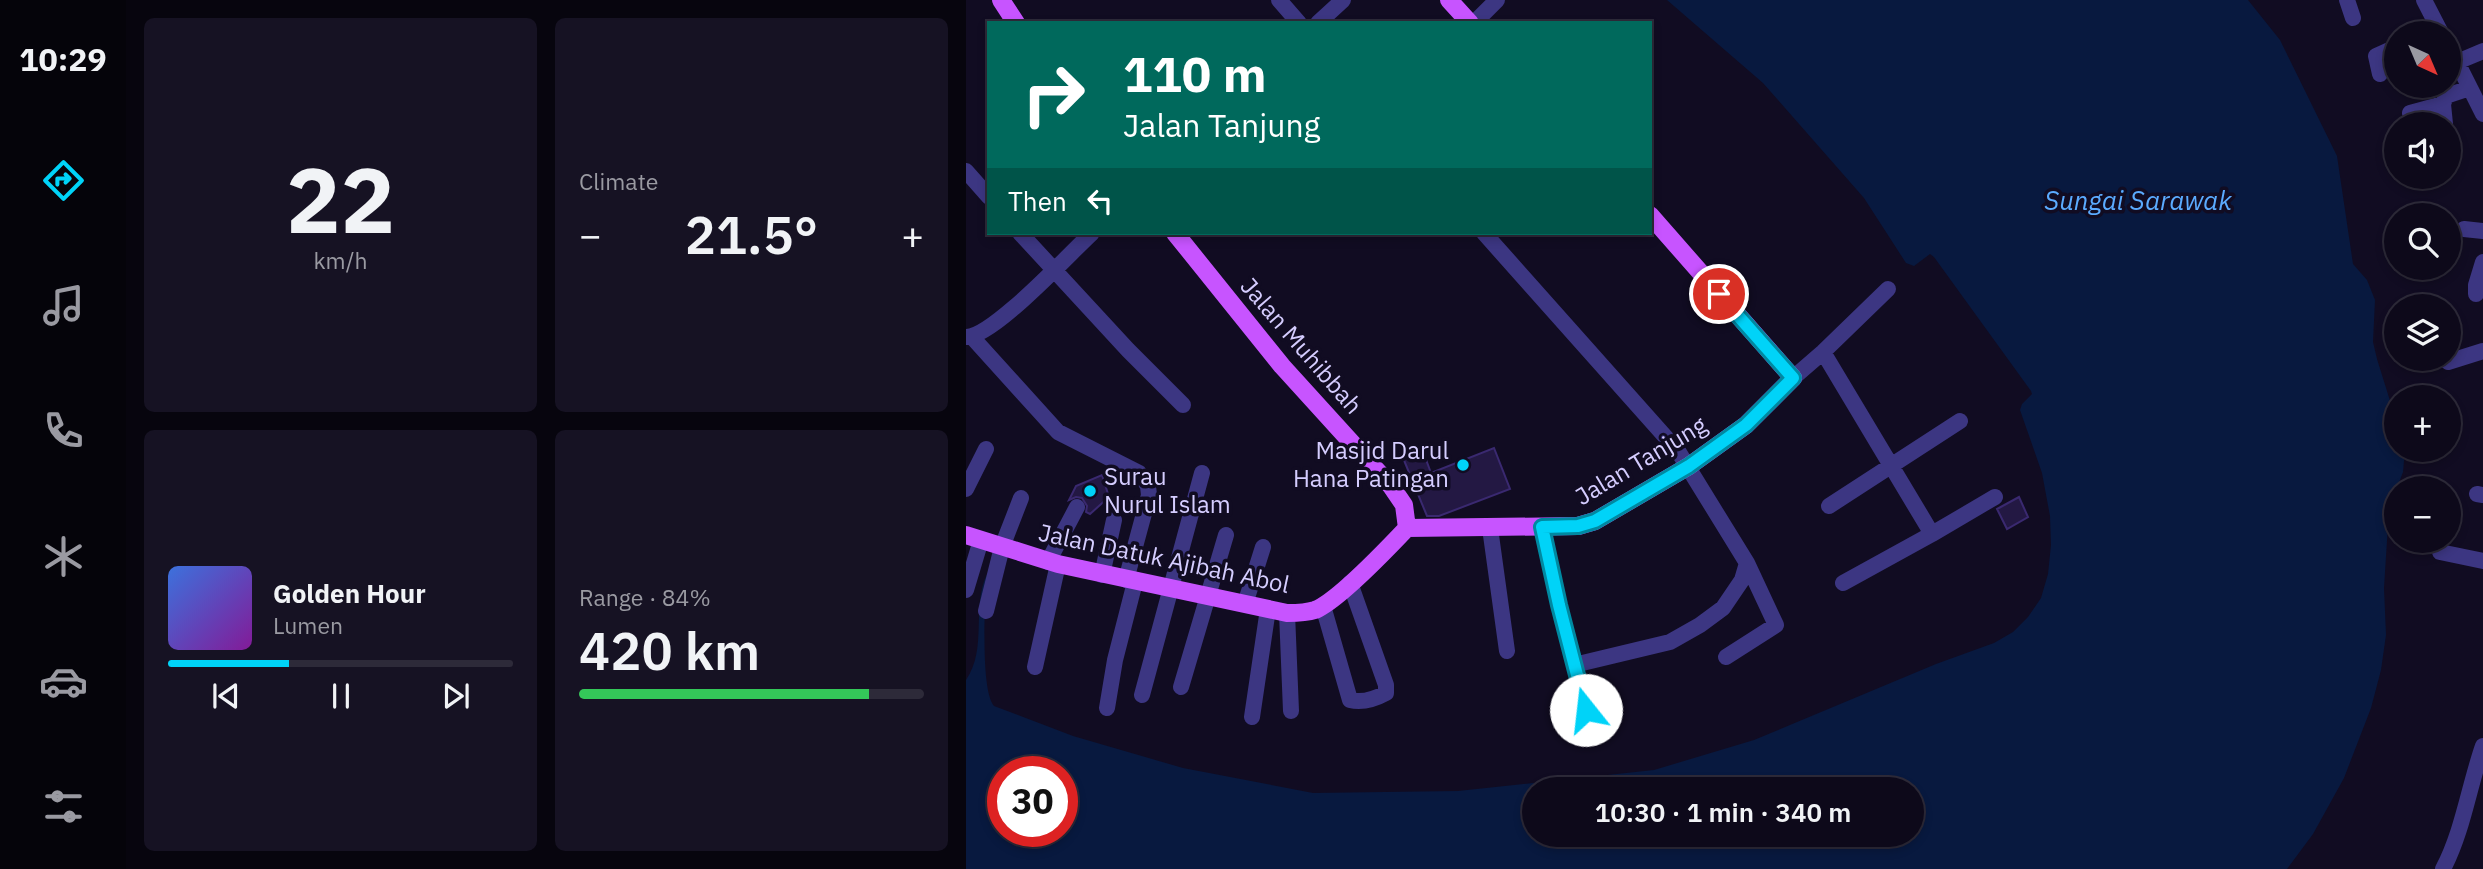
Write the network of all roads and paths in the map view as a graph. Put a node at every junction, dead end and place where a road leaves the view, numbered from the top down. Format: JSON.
{"nodes":[{"id":1,"x":1001,"y":0,"type":"edge"},
{"id":2,"x":1279,"y":0,"type":"edge"},
{"id":3,"x":1343,"y":0,"type":"edge"},
{"id":4,"x":1450,"y":0,"type":"edge"},
{"id":5,"x":1497,"y":0,"type":"edge"},
{"id":6,"x":2347,"y":0,"type":"edge"},
{"id":7,"x":2424,"y":0,"type":"edge"},
{"id":8,"x":2353,"y":18,"type":"dead end"},
{"id":9,"x":1015,"y":21,"type":"edge"},
{"id":10,"x":1297,"y":21,"type":"edge"},
{"id":11,"x":1320,"y":21,"type":"edge"},
{"id":12,"x":1470,"y":21,"type":"edge"},
{"id":13,"x":1474,"y":21,"type":"edge"},
{"id":14,"x":2431,"y":21,"type":"edge"},
{"id":15,"x":2483,"y":51,"type":"edge"},
{"id":16,"x":2384,"y":52,"type":"edge"},
{"id":17,"x":2461,"y":60,"type":"edge"},
{"id":18,"x":2461,"y":71,"type":"edge"},
{"id":19,"x":2380,"y":74,"type":"dead end"},
{"id":20,"x":2470,"y":88,"type":"junction"},
{"id":21,"x":2443,"y":104,"type":"junction"},
{"id":22,"x":2414,"y":112,"type":"edge"},
{"id":23,"x":2444,"y":112,"type":"edge"},
{"id":24,"x":2483,"y":114,"type":"edge"},
{"id":25,"x":966,"y":171,"type":"edge"},
{"id":26,"x":987,"y":195,"type":"edge"},
{"id":27,"x":1652,"y":217,"type":"edge"},
{"id":28,"x":2464,"y":229,"type":"dead end"},
{"id":29,"x":2483,"y":230,"type":"edge"},
{"id":30,"x":1022,"y":235,"type":"edge"},
{"id":31,"x":1091,"y":235,"type":"edge"},
{"id":32,"x":1177,"y":235,"type":"edge"},
{"id":33,"x":1485,"y":235,"type":"edge"},
{"id":34,"x":2483,"y":262,"type":"edge"},
{"id":35,"x":1053,"y":270,"type":"junction"},
{"id":36,"x":1888,"y":289,"type":"dead end"},
{"id":37,"x":2476,"y":293,"type":"dead end"},
{"id":38,"x":969,"y":337,"type":"edge"},
{"id":39,"x":2483,"y":351,"type":"edge"},
{"id":40,"x":1823,"y":352,"type":"junction"},
{"id":41,"x":2461,"y":358,"type":"edge"},
{"id":42,"x":1793,"y":378,"type":"junction"},
{"id":43,"x":1183,"y":405,"type":"dead end"},
{"id":44,"x":1961,"y":421,"type":"dead end"},
{"id":45,"x":986,"y":449,"type":"dead end"},
{"id":46,"x":1689,"y":466,"type":"junction"},
{"id":47,"x":1892,"y":466,"type":"junction"},
{"id":48,"x":1202,"y":473,"type":"dead end"},
{"id":49,"x":966,"y":489,"type":"edge"},
{"id":50,"x":1995,"y":497,"type":"dead end"},
{"id":51,"x":1021,"y":498,"type":"dead end"},
{"id":52,"x":1829,"y":506,"type":"dead end"},
{"id":53,"x":1077,"y":507,"type":"dead end"},
{"id":54,"x":1114,"y":520,"type":"dead end"},
{"id":55,"x":1542,"y":527,"type":"junction"},
{"id":56,"x":1407,"y":528,"type":"junction"},
{"id":57,"x":1490,"y":528,"type":"junction"},
{"id":58,"x":1932,"y":534,"type":"junction"},
{"id":59,"x":1226,"y":535,"type":"dead end"},
{"id":60,"x":973,"y":538,"type":"edge"},
{"id":61,"x":1002,"y":547,"type":"junction"},
{"id":62,"x":1263,"y":547,"type":"dead end"},
{"id":63,"x":2445,"y":553,"type":"edge"},
{"id":64,"x":2483,"y":561,"type":"edge"},
{"id":65,"x":1053,"y":563,"type":"junction"},
{"id":66,"x":1747,"y":563,"type":"junction"},
{"id":67,"x":1102,"y":575,"type":"junction"},
{"id":68,"x":1131,"y":581,"type":"junction"},
{"id":69,"x":1350,"y":583,"type":"junction"},
{"id":70,"x":1843,"y":583,"type":"dead end"},
{"id":71,"x":1172,"y":588,"type":"junction"},
{"id":72,"x":966,"y":590,"type":"edge"},
{"id":73,"x":1207,"y":596,"type":"junction"},
{"id":74,"x":1245,"y":604,"type":"junction"},
{"id":75,"x":1323,"y":606,"type":"junction"},
{"id":76,"x":1268,"y":609,"type":"junction"},
{"id":77,"x":986,"y":611,"type":"dead end"},
{"id":78,"x":1287,"y":613,"type":"junction"},
{"id":79,"x":1507,"y":651,"type":"dead end"},
{"id":80,"x":1726,"y":657,"type":"dead end"},
{"id":81,"x":1574,"y":665,"type":"junction"},
{"id":82,"x":1035,"y":667,"type":"dead end"},
{"id":83,"x":1181,"y":687,"type":"dead end"},
{"id":84,"x":1142,"y":695,"type":"dead end"},
{"id":85,"x":1107,"y":708,"type":"dead end"},
{"id":86,"x":1291,"y":710,"type":"dead end"},
{"id":87,"x":1252,"y":717,"type":"dead end"},
{"id":88,"x":1593,"y":732,"type":"dead end"},
{"id":89,"x":2483,"y":746,"type":"edge"},
{"id":90,"x":2443,"y":869,"type":"edge"}],
"edges":[{"from":1,"to":9,"type":"main road"},
{"from":2,"to":10,"type":"street"},
{"from":3,"to":11,"type":"street"},
{"from":4,"to":12,"type":"main road"},
{"from":5,"to":13,"type":"street"},
{"from":6,"to":8,"type":"street"},
{"from":7,"to":14,"type":"street"},
{"from":15,"to":17,"type":"street"},
{"from":16,"to":19,"type":"street"},
{"from":18,"to":20,"type":"street"},
{"from":20,"to":21,"type":"street"},
{"from":20,"to":24,"type":"street"},
{"from":21,"to":22,"type":"street"},
{"from":21,"to":23,"type":"street"},
{"from":25,"to":26,"type":"street"},
{"from":27,"to":42,"type":"main road"},
{"from":28,"to":29,"type":"street"},
{"from":30,"to":35,"type":"street"},
{"from":31,"to":35,"type":"street"},
{"from":32,"to":56,"type":"main road","name":"Jalan Muhibbah"},
{"from":33,"to":46,"type":"street"},
{"from":34,"to":37,"type":"street"},
{"from":35,"to":38,"type":"street"},
{"from":35,"to":43,"type":"street"},
{"from":36,"to":40,"type":"street"},
{"from":38,"to":68,"type":"street"},
{"from":39,"to":41,"type":"street"},
{"from":40,"to":42,"type":"street"},
{"from":40,"to":47,"type":"street"},
{"from":42,"to":46,"type":"main road","name":"Jalan Tanjung"},
{"from":44,"to":47,"type":"street"},
{"from":45,"to":49,"type":"street"},
{"from":46,"to":55,"type":"main road","name":"Jalan Tanjung"},
{"from":46,"to":66,"type":"street"},
{"from":47,"to":52,"type":"street"},
{"from":47,"to":58,"type":"street"},
{"from":48,"to":71,"type":"street"},
{"from":50,"to":58,"type":"street"},
{"from":51,"to":61,"type":"street"},
{"from":53,"to":65,"type":"street"},
{"from":54,"to":67,"type":"street"},
{"from":55,"to":57,"type":"main road","name":"Jalan Tanjung"},
{"from":55,"to":81,"type":"street"},
{"from":56,"to":57,"type":"main road","name":"Jalan Tanjung"},
{"from":56,"to":69,"type":"main road","name":"Jalan Datuk Ajibah Abol"},
{"from":57,"to":79,"type":"street"},
{"from":58,"to":70,"type":"street"},
{"from":59,"to":73,"type":"street"},
{"from":60,"to":61,"type":"main road","name":"Jalan Datuk Ajibah Abol"},
{"from":60,"to":72,"type":"street"},
{"from":61,"to":65,"type":"main road","name":"Jalan Datuk Ajibah Abol"},
{"from":61,"to":77,"type":"street"},
{"from":62,"to":74,"type":"street"},
{"from":63,"to":64,"type":"street"},
{"from":65,"to":67,"type":"main road","name":"Jalan Datuk Ajibah Abol"},
{"from":65,"to":82,"type":"street"},
{"from":66,"to":80,"type":"street"},
{"from":66,"to":81,"type":"street"},
{"from":67,"to":68,"type":"main road","name":"Jalan Datuk Ajibah Abol"},
{"from":68,"to":71,"type":"main road","name":"Jalan Datuk Ajibah Abol"},
{"from":68,"to":85,"type":"street"},
{"from":69,"to":75,"type":"main road","name":"Jalan Datuk Ajibah Abol"},
{"from":69,"to":75,"type":"street"},
{"from":71,"to":73,"type":"main road","name":"Jalan Datuk Ajibah Abol"},
{"from":71,"to":84,"type":"street"},
{"from":73,"to":74,"type":"main road","name":"Jalan Datuk Ajibah Abol"},
{"from":73,"to":83,"type":"street"},
{"from":74,"to":76,"type":"main road","name":"Jalan Datuk Ajibah Abol"},
{"from":75,"to":78,"type":"main road","name":"Jalan Datuk Ajibah Abol"},
{"from":76,"to":78,"type":"main road","name":"Jalan Datuk Ajibah Abol"},
{"from":76,"to":87,"type":"street"},
{"from":78,"to":86,"type":"street"},
{"from":81,"to":88,"type":"street"},
{"from":89,"to":90,"type":"street"}]}
